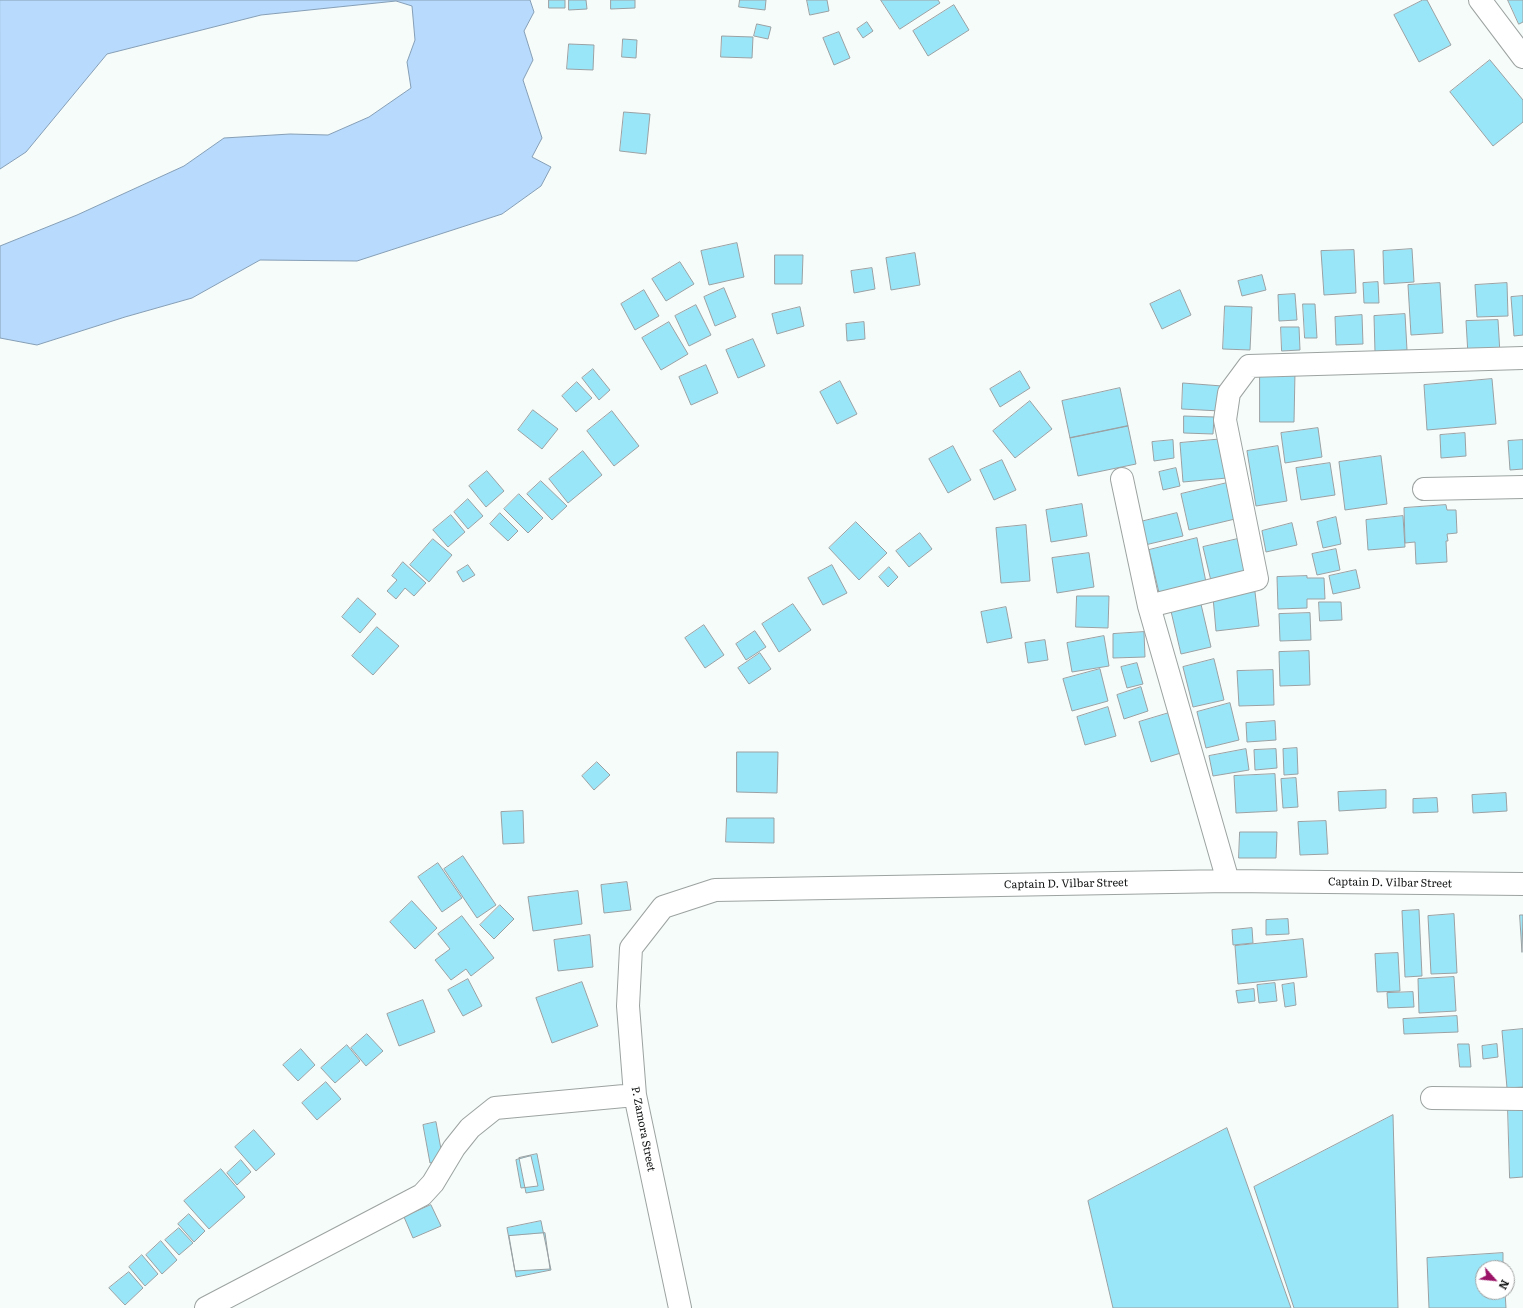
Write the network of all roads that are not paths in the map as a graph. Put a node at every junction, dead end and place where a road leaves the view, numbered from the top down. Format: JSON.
{"nodes":[{"id":1,"x":1480,"y":0,"type":"edge"},
{"id":2,"x":1523,"y":57,"type":"edge"},
{"id":3,"x":1523,"y":358,"type":"edge"},
{"id":4,"x":1122,"y":479,"type":"dead end"},
{"id":5,"x":1523,"y":487,"type":"edge"},
{"id":6,"x":1424,"y":489,"type":"dead end"},
{"id":7,"x":1149,"y":606,"type":"junction"},
{"id":8,"x":1228,"y":881,"type":"junction"},
{"id":9,"x":1523,"y":884,"type":"edge"},
{"id":10,"x":631,"y":948,"type":"joint"},
{"id":11,"x":635,"y":1095,"type":"junction"},
{"id":12,"x":1432,"y":1098,"type":"dead end"},
{"id":13,"x":1523,"y":1099,"type":"edge"},
{"id":14,"x":206,"y":1308,"type":"edge"},
{"id":15,"x":680,"y":1308,"type":"edge"}],
"edges":[{"from":1,"to":2,"type":"street"},
{"from":3,"to":7,"type":"street"},
{"from":4,"to":7,"type":"street"},
{"from":5,"to":6,"type":"street"},
{"from":7,"to":8,"type":"street"},
{"from":8,"to":9,"type":"street","name":"Captain D. Vilbar Street"},
{"from":8,"to":10,"type":"street","name":"Captain D. Vilbar Street"},
{"from":10,"to":11,"type":"street","name":"P. Zamora Street"},
{"from":11,"to":14,"type":"street"},
{"from":11,"to":15,"type":"street","name":"P. Zamora Street"},
{"from":12,"to":13,"type":"street"}]}
